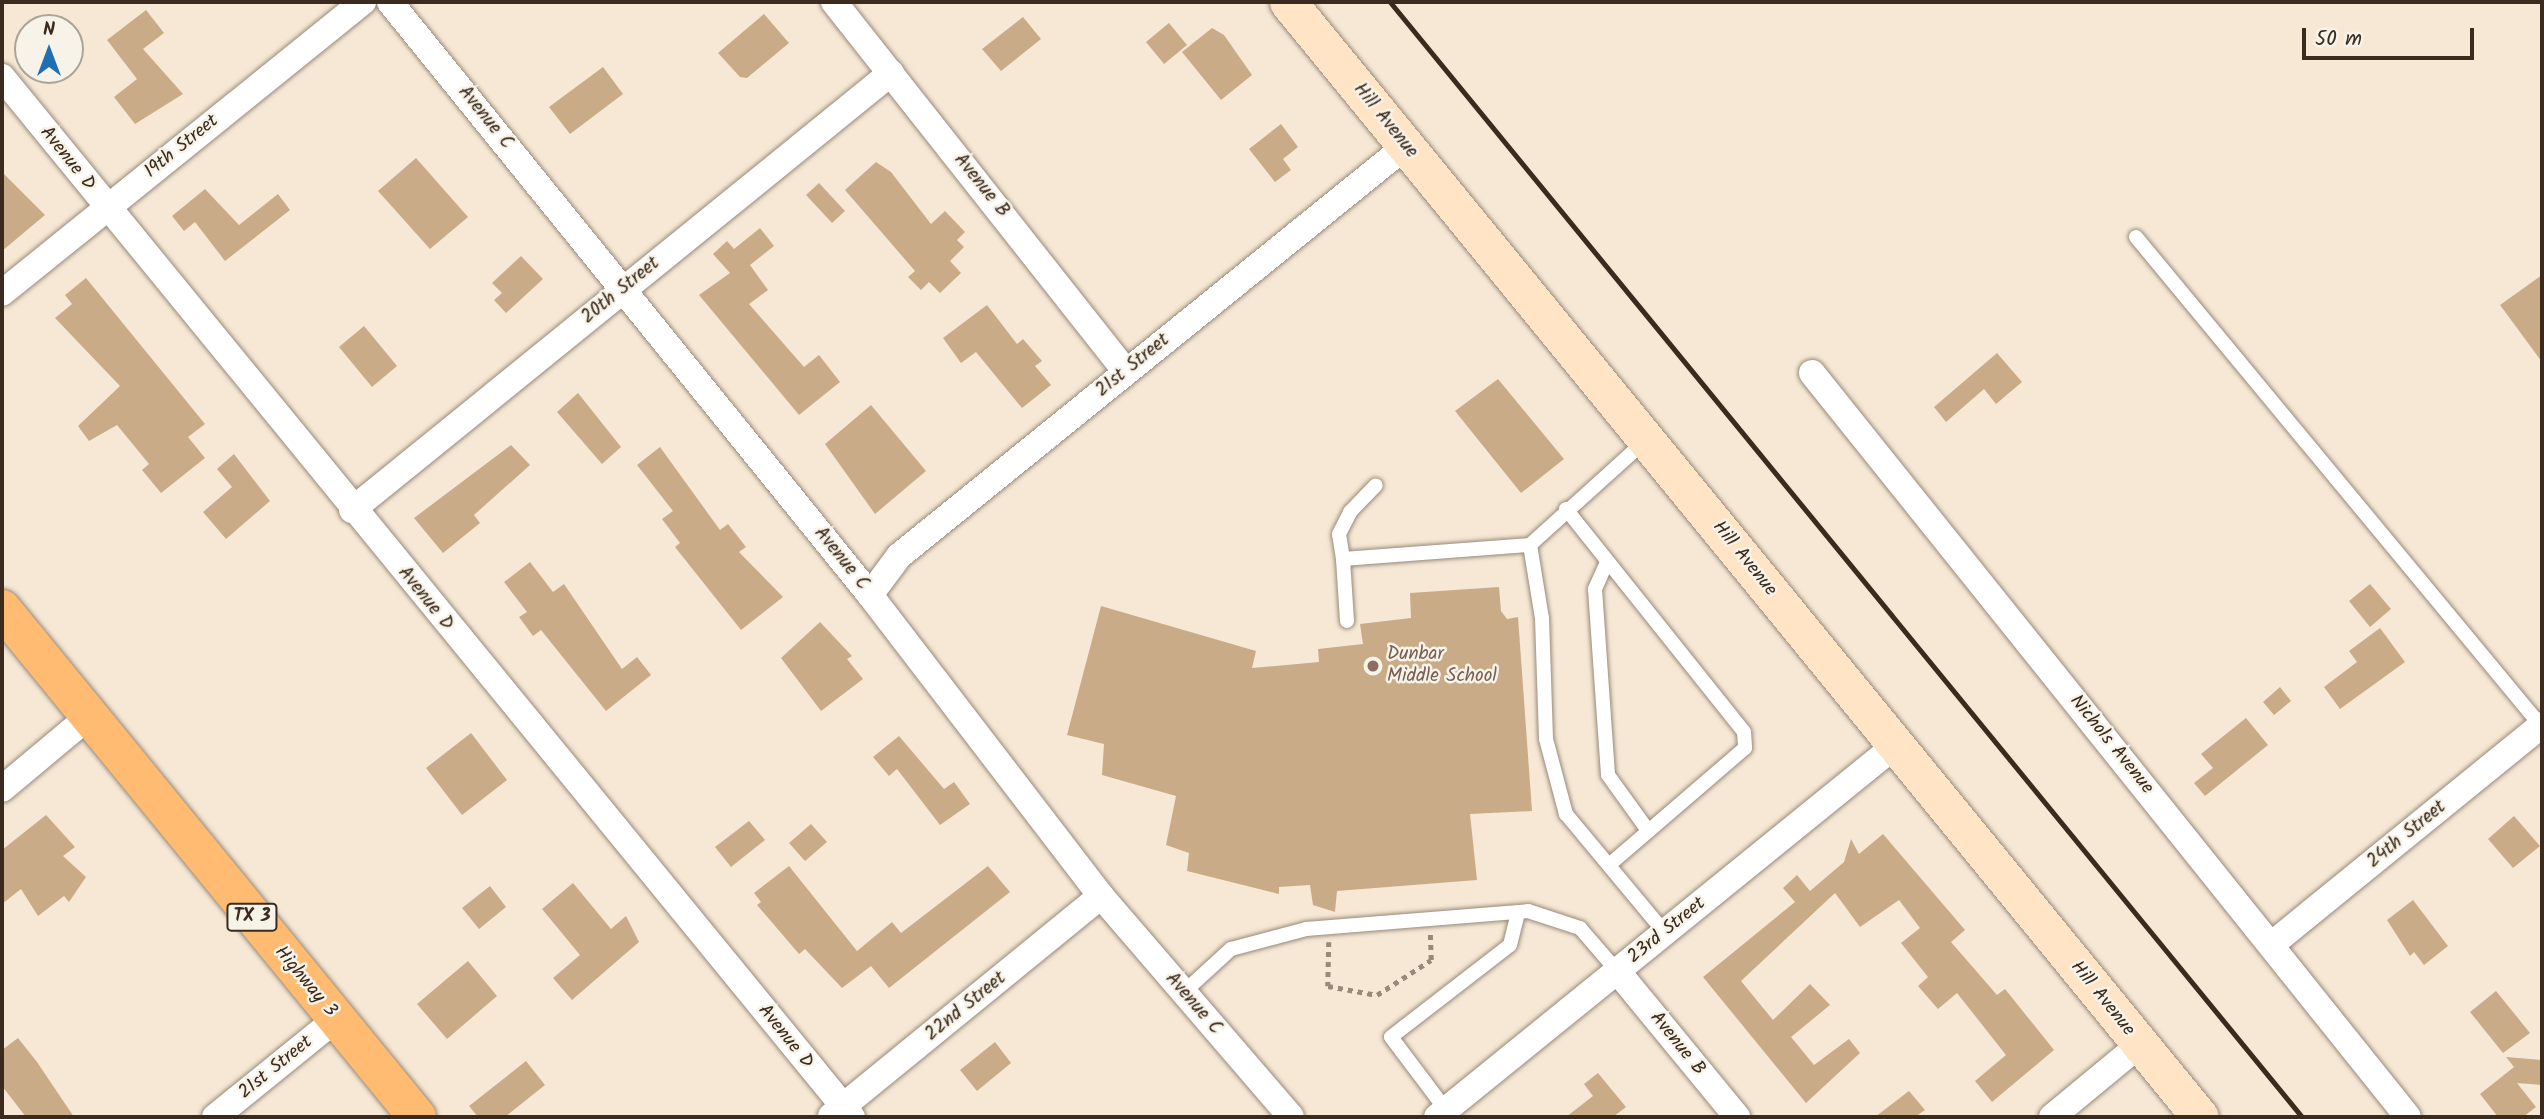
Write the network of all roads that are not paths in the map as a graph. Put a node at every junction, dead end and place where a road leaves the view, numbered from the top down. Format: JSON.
{"nodes":[{"id":1,"x":363,"y":2,"type":"edge"},
{"id":2,"x":390,"y":2,"type":"edge"},
{"id":3,"x":834,"y":2,"type":"edge"},
{"id":4,"x":1288,"y":2,"type":"edge"},
{"id":5,"x":891,"y":73,"type":"junction"},
{"id":6,"x":2,"y":78,"type":"edge"},
{"id":7,"x":1406,"y":146,"type":"junction"},
{"id":8,"x":108,"y":209,"type":"junction"},
{"id":9,"x":2136,"y":237,"type":"dead end"},
{"id":10,"x":623,"y":290,"type":"junction"},
{"id":11,"x":2,"y":293,"type":"edge"},
{"id":12,"x":1126,"y":372,"type":"junction"},
{"id":13,"x":1812,"y":373,"type":"dead end"},
{"id":14,"x":1647,"y":440,"type":"junction"},
{"id":15,"x":1376,"y":485,"type":"dead end"},
{"id":16,"x":1566,"y":509,"type":"junction"},
{"id":17,"x":352,"y":510,"type":"junction"},
{"id":18,"x":1530,"y":545,"type":"junction"},
{"id":19,"x":1343,"y":559,"type":"junction"},
{"id":20,"x":1607,"y":562,"type":"junction"},
{"id":21,"x":870,"y":595,"type":"junction"},
{"id":22,"x":2,"y":609,"type":"edge"},
{"id":23,"x":1347,"y":621,"type":"dead end"},
{"id":24,"x":87,"y":718,"type":"junction"},
{"id":25,"x":2541,"y":726,"type":"edge"},
{"id":26,"x":1896,"y":745,"type":"junction"},
{"id":27,"x":2,"y":789,"type":"edge"},
{"id":28,"x":1647,"y":829,"type":"junction"},
{"id":29,"x":1609,"y":865,"type":"junction"},
{"id":30,"x":1101,"y":896,"type":"junction"},
{"id":31,"x":1518,"y":912,"type":"junction"},
{"id":32,"x":1665,"y":933,"type":"junction"},
{"id":33,"x":2271,"y":945,"type":"junction"},
{"id":34,"x":1618,"y":972,"type":"junction"},
{"id":35,"x":1184,"y":992,"type":"junction"},
{"id":36,"x":336,"y":1019,"type":"junction"},
{"id":37,"x":2138,"y":1045,"type":"junction"},
{"id":38,"x":842,"y":1114,"type":"edge"},
{"id":39,"x":1442,"y":1114,"type":"edge"},
{"id":40,"x":215,"y":1117,"type":"edge"},
{"id":41,"x":417,"y":1117,"type":"edge"},
{"id":42,"x":1291,"y":1117,"type":"edge"},
{"id":43,"x":1737,"y":1117,"type":"edge"},
{"id":44,"x":2052,"y":1117,"type":"edge"},
{"id":45,"x":2200,"y":1117,"type":"edge"},
{"id":46,"x":2409,"y":1117,"type":"edge"}],
"edges":[{"from":1,"to":8,"type":"street","name":"19th Street"},
{"from":2,"to":10,"type":"street","name":"Avenue C"},
{"from":3,"to":5,"type":"street","name":"Avenue B"},
{"from":4,"to":7,"type":"street","name":"Hill Avenue"},
{"from":5,"to":10,"type":"street","name":"20th Street"},
{"from":5,"to":12,"type":"street","name":"Avenue B"},
{"from":6,"to":8,"type":"street","name":"Avenue D"},
{"from":7,"to":12,"type":"street","name":"21st Street"},
{"from":7,"to":14,"type":"street","name":"Hill Avenue"},
{"from":8,"to":11,"type":"street","name":"19th Street"},
{"from":8,"to":17,"type":"street","name":"Avenue D"},
{"from":9,"to":25,"type":"lane"},
{"from":10,"to":17,"type":"street","name":"20th Street"},
{"from":10,"to":21,"type":"street","name":"Avenue C"},
{"from":12,"to":21,"type":"street","name":"21st Street"},
{"from":13,"to":33,"type":"street","name":"Nichols Avenue"},
{"from":14,"to":16,"type":"lane"},
{"from":14,"to":26,"type":"street","name":"Hill Avenue"},
{"from":15,"to":19,"type":"lane"},
{"from":16,"to":18,"type":"lane"},
{"from":16,"to":20,"type":"lane"},
{"from":17,"to":38,"type":"street","name":"Avenue D"},
{"from":18,"to":19,"type":"lane"},
{"from":18,"to":29,"type":"lane"},
{"from":19,"to":23,"type":"lane"},
{"from":20,"to":28,"type":"lane"},
{"from":20,"to":28,"type":"lane"},
{"from":21,"to":30,"type":"street","name":"Avenue C"},
{"from":22,"to":24,"type":"main road","number":"TX 3"},
{"from":24,"to":27,"type":"street"},
{"from":24,"to":36,"type":"main road","name":"Highway 3","number":"TX 3"},
{"from":25,"to":33,"type":"street","name":"24th Street"},
{"from":26,"to":32,"type":"street","name":"23rd Street"},
{"from":26,"to":37,"type":"street","name":"Hill Avenue"},
{"from":28,"to":29,"type":"lane"},
{"from":29,"to":32,"type":"lane"},
{"from":30,"to":35,"type":"street","name":"Avenue C"},
{"from":30,"to":38,"type":"street","name":"22nd Street"},
{"from":31,"to":34,"type":"lane"},
{"from":31,"to":35,"type":"lane"},
{"from":31,"to":39,"type":"lane"},
{"from":32,"to":34,"type":"street","name":"23rd Street"},
{"from":33,"to":46,"type":"street","name":"Nichols Avenue"},
{"from":34,"to":39,"type":"street","name":"23rd Street"},
{"from":34,"to":43,"type":"street","name":"Avenue B"},
{"from":35,"to":42,"type":"street","name":"Avenue C"},
{"from":36,"to":40,"type":"street","name":"21st Street"},
{"from":36,"to":41,"type":"main road","name":"Highway 3","number":"TX 3"},
{"from":37,"to":44,"type":"street"},
{"from":37,"to":45,"type":"street","name":"Hill Avenue"}]}
